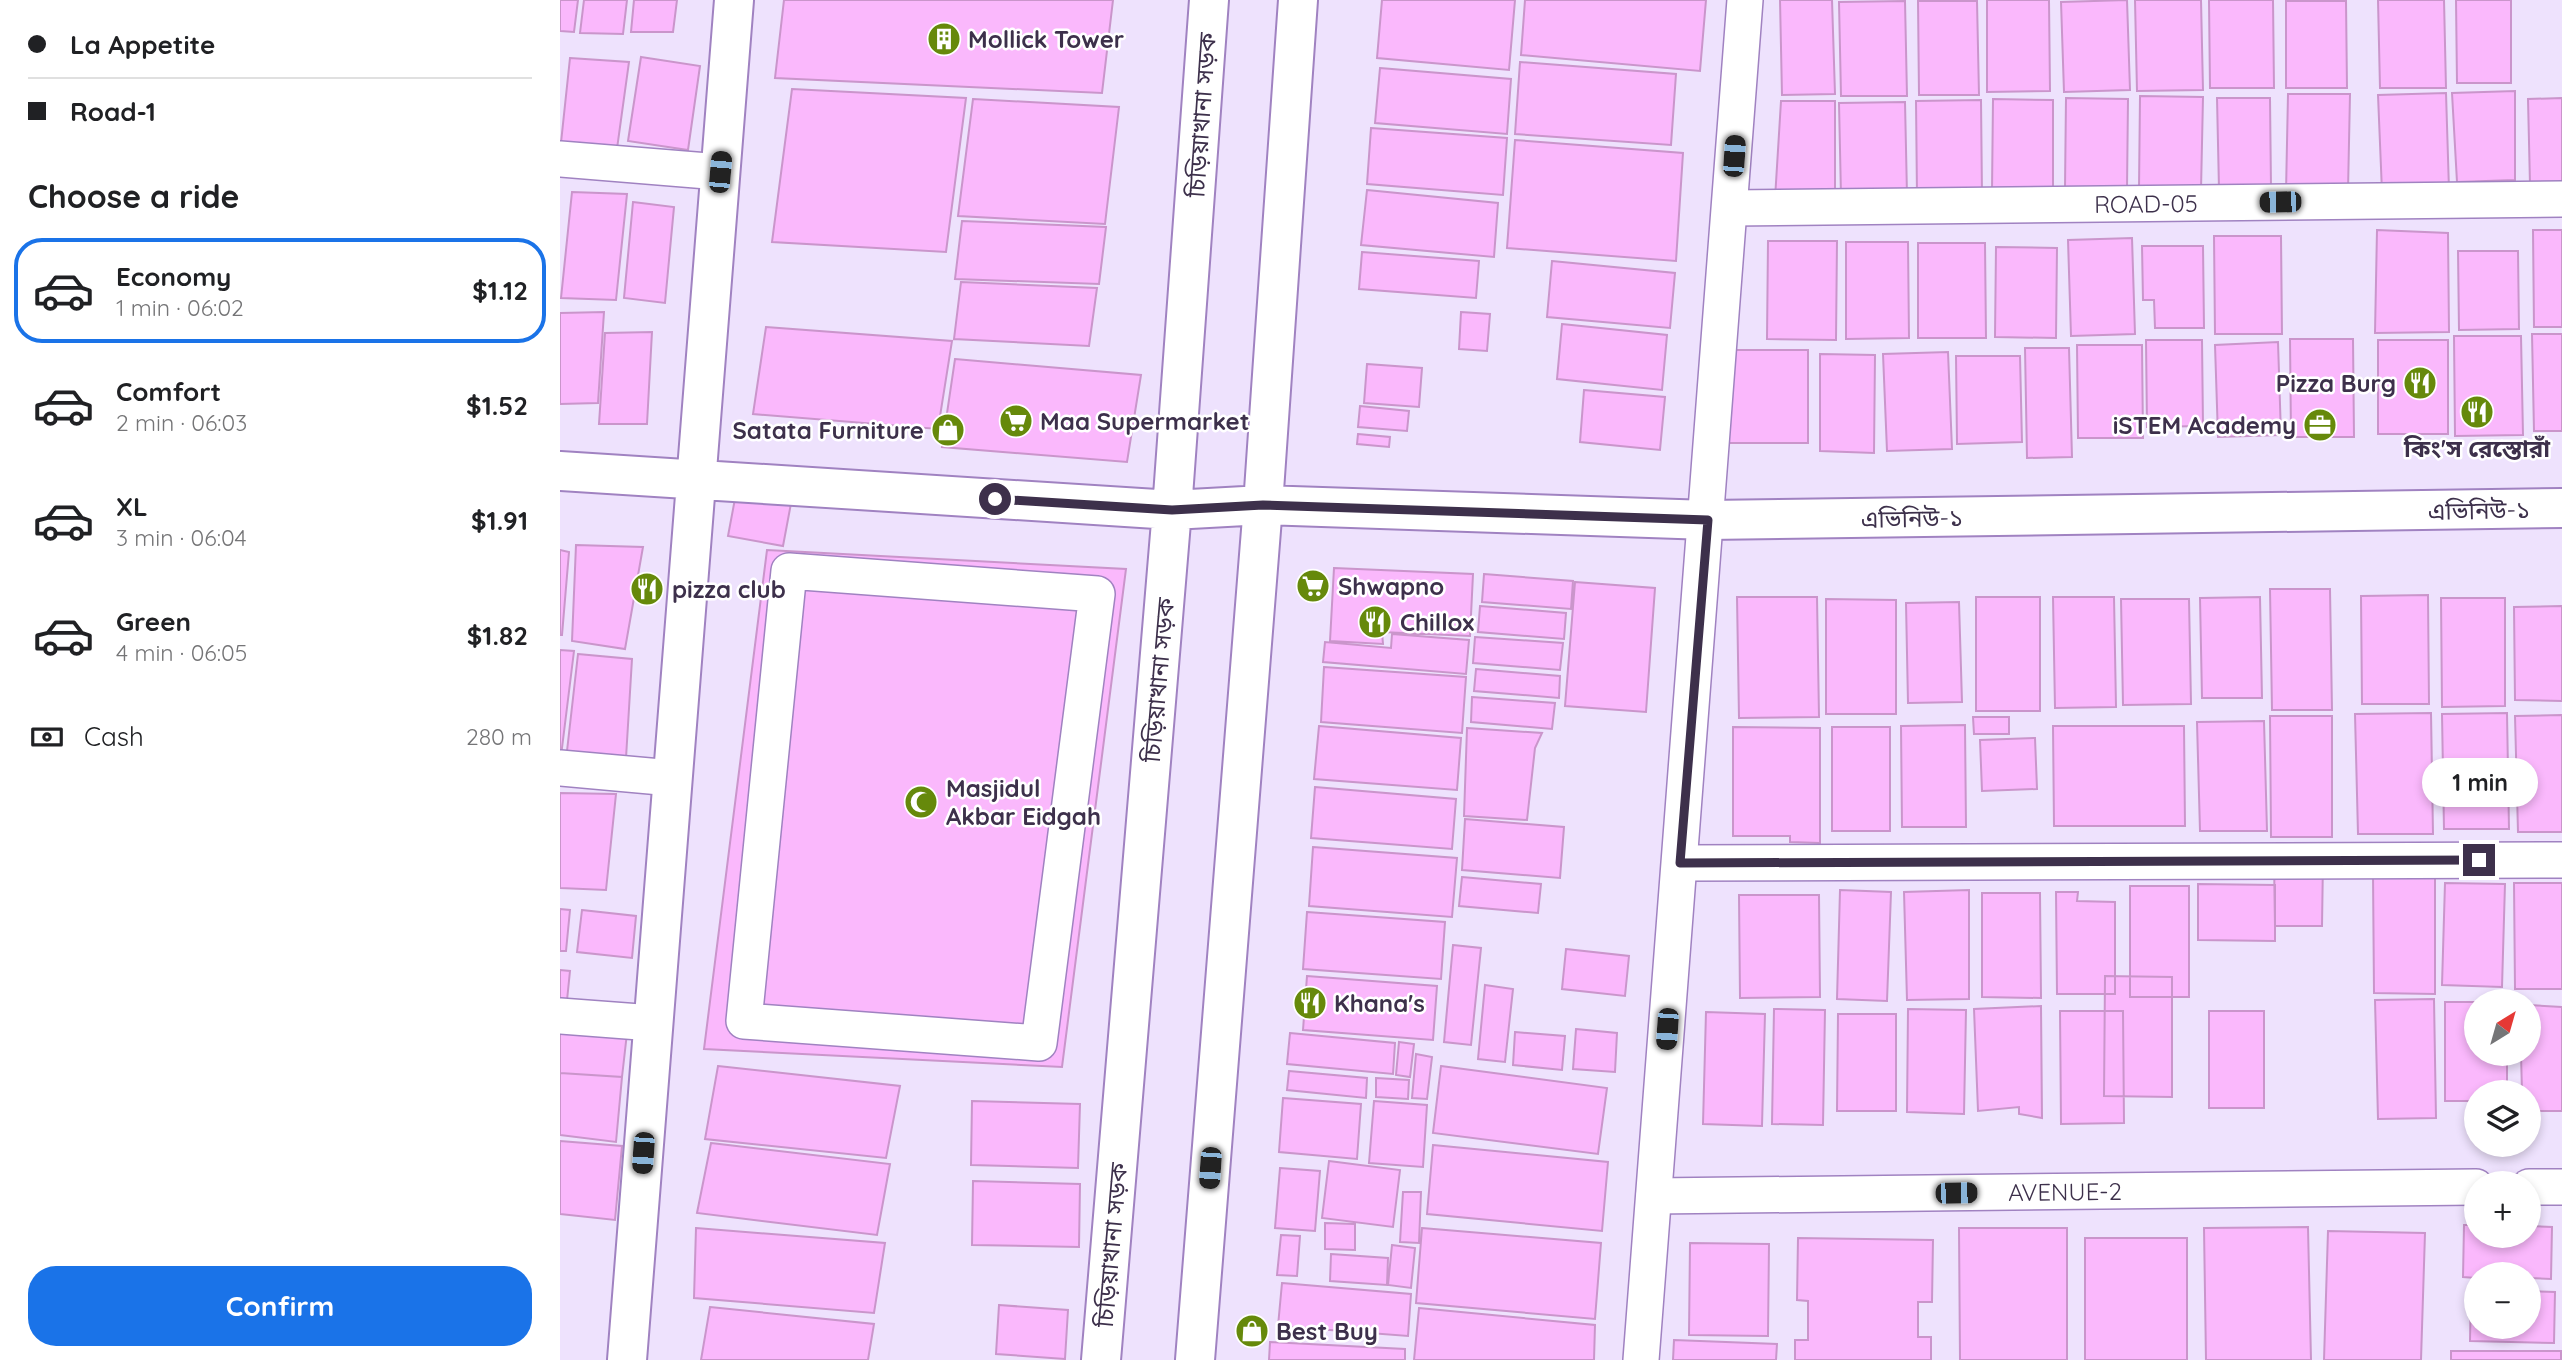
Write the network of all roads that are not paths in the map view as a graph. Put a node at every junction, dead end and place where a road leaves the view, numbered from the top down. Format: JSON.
{"nodes":[{"id":1,"x":734,"y":0,"type":"edge"},
{"id":2,"x":1209,"y":0,"type":"edge"},
{"id":3,"x":1298,"y":0,"type":"edge"},
{"id":4,"x":1745,"y":0,"type":"edge"},
{"id":5,"x":560,"y":159,"type":"edge"},
{"id":6,"x":720,"y":172,"type":"junction"},
{"id":7,"x":2562,"y":199,"type":"edge"},
{"id":8,"x":1730,"y":208,"type":"junction"},
{"id":9,"x":560,"y":471,"type":"edge"},
{"id":10,"x":695,"y":481,"type":"junction"},
{"id":11,"x":1263,"y":505,"type":"junction"},
{"id":12,"x":2562,"y":508,"type":"edge"},
{"id":13,"x":1172,"y":510,"type":"junction"},
{"id":14,"x":1708,"y":520,"type":"junction"},
{"id":15,"x":560,"y":768,"type":"edge"},
{"id":16,"x":672,"y":778,"type":"junction"},
{"id":17,"x":2562,"y":860,"type":"edge"},
{"id":18,"x":1680,"y":863,"type":"junction"},
{"id":19,"x":560,"y":1016,"type":"edge"},
{"id":20,"x":744,"y":1021,"type":"joint"},
{"id":21,"x":653,"y":1023,"type":"junction"},
{"id":22,"x":2464,"y":1187,"type":"edge"},
{"id":23,"x":2541,"y":1187,"type":"edge"},
{"id":24,"x":2562,"y":1187,"type":"edge"},
{"id":25,"x":1654,"y":1196,"type":"junction"},
{"id":26,"x":627,"y":1360,"type":"edge"},
{"id":27,"x":1101,"y":1360,"type":"edge"},
{"id":28,"x":1195,"y":1360,"type":"edge"},
{"id":29,"x":1642,"y":1360,"type":"edge"}],
"edges":[{"from":1,"to":6,"type":"street"},
{"from":2,"to":13,"type":"street","name":"চিড়িয়াখানা সড়ক"},
{"from":3,"to":11,"type":"street"},
{"from":4,"to":8,"type":"street"},
{"from":5,"to":6,"type":"street"},
{"from":6,"to":10,"type":"street"},
{"from":7,"to":8,"type":"street","name":"ROAD-05"},
{"from":8,"to":14,"type":"street"},
{"from":9,"to":10,"type":"street","name":"এভিনিউ-১"},
{"from":10,"to":13,"type":"street","name":"এভিনিউ-১"},
{"from":10,"to":16,"type":"street"},
{"from":11,"to":13,"type":"street","name":"এভিনিউ-১"},
{"from":11,"to":14,"type":"street","name":"এভিনিউ-১"},
{"from":11,"to":28,"type":"street"},
{"from":12,"to":14,"type":"street","name":"এভিনিউ-১"},
{"from":13,"to":27,"type":"street","name":"চিড়িয়াখানা সড়ক"},
{"from":14,"to":18,"type":"street"},
{"from":15,"to":16,"type":"street"},
{"from":16,"to":21,"type":"street"},
{"from":17,"to":18,"type":"street"},
{"from":18,"to":25,"type":"street"},
{"from":19,"to":21,"type":"street"},
{"from":20,"to":20,"type":"street"},
{"from":21,"to":26,"type":"street"},
{"from":22,"to":25,"type":"street","name":"AVENUE-2"},
{"from":23,"to":24,"type":"street"},
{"from":25,"to":29,"type":"street"}]}
